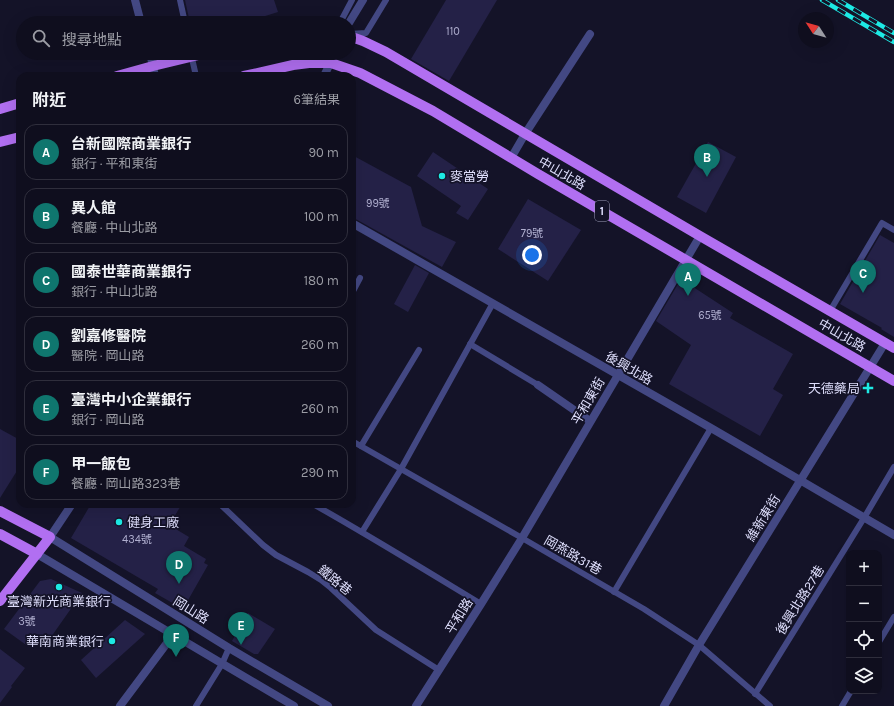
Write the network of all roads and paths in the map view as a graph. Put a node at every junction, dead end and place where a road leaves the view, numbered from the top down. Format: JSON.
{"nodes":[{"id":1,"x":135,"y":0,"type":"edge"},
{"id":2,"x":180,"y":0,"type":"edge"},
{"id":3,"x":352,"y":0,"type":"edge"},
{"id":4,"x":363,"y":0,"type":"edge"},
{"id":5,"x":386,"y":0,"type":"edge"},
{"id":6,"x":139,"y":16,"type":"edge"},
{"id":7,"x":183,"y":16,"type":"edge"},
{"id":8,"x":344,"y":16,"type":"edge"},
{"id":9,"x":353,"y":16,"type":"edge"},
{"id":10,"x":356,"y":34,"type":"edge"},
{"id":11,"x":590,"y":34,"type":"dead end"},
{"id":12,"x":356,"y":38,"type":"edge"},
{"id":13,"x":152,"y":60,"type":"edge"},
{"id":14,"x":180,"y":60,"type":"edge"},
{"id":15,"x":193,"y":60,"type":"edge"},
{"id":16,"x":332,"y":60,"type":"edge"},
{"id":17,"x":331,"y":63,"type":"junction"},
{"id":18,"x":154,"y":71,"type":"edge"},
{"id":19,"x":195,"y":72,"type":"edge"},
{"id":20,"x":262,"y":72,"type":"edge"},
{"id":21,"x":326,"y":72,"type":"edge"},
{"id":22,"x":16,"y":104,"type":"edge"},
{"id":23,"x":0,"y":109,"type":"edge"},
{"id":24,"x":525,"y":134,"type":"junction"},
{"id":25,"x":16,"y":137,"type":"edge"},
{"id":26,"x":0,"y":142,"type":"edge"},
{"id":27,"x":511,"y":158,"type":"junction"},
{"id":28,"x":356,"y":225,"type":"edge"},
{"id":29,"x":894,"y":230,"type":"edge"},
{"id":30,"x":700,"y":236,"type":"junction"},
{"id":31,"x":686,"y":259,"type":"junction"},
{"id":32,"x":360,"y":278,"type":"dead end"},
{"id":33,"x":356,"y":286,"type":"edge"},
{"id":34,"x":493,"y":303,"type":"junction"},
{"id":35,"x":830,"y":311,"type":"junction"},
{"id":36,"x":470,"y":344,"type":"junction"},
{"id":37,"x":890,"y":346,"type":"edge"},
{"id":38,"x":419,"y":350,"type":"dead end"},
{"id":39,"x":870,"y":367,"type":"junction"},
{"id":40,"x":618,"y":375,"type":"junction"},
{"id":41,"x":894,"y":381,"type":"edge"},
{"id":42,"x":538,"y":385,"type":"joint"},
{"id":43,"x":590,"y":421,"type":"junction"},
{"id":44,"x":711,"y":428,"type":"junction"},
{"id":45,"x":356,"y":443,"type":"edge"},
{"id":46,"x":361,"y":446,"type":"junction"},
{"id":47,"x":894,"y":467,"type":"edge"},
{"id":48,"x":400,"y":469,"type":"junction"},
{"id":49,"x":800,"y":480,"type":"junction"},
{"id":50,"x":69,"y":508,"type":"edge"},
{"id":51,"x":224,"y":508,"type":"edge"},
{"id":52,"x":320,"y":508,"type":"edge"},
{"id":53,"x":0,"y":511,"type":"edge"},
{"id":54,"x":864,"y":518,"type":"junction"},
{"id":55,"x":362,"y":532,"type":"junction"},
{"id":56,"x":0,"y":534,"type":"edge"},
{"id":57,"x":894,"y":535,"type":"edge"},
{"id":58,"x":50,"y":537,"type":"junction"},
{"id":59,"x":522,"y":538,"type":"junction"},
{"id":60,"x":36,"y":554,"type":"junction"},
{"id":61,"x":614,"y":592,"type":"junction"},
{"id":62,"x":0,"y":601,"type":"edge"},
{"id":63,"x":481,"y":604,"type":"junction"},
{"id":64,"x":894,"y":617,"type":"edge"},
{"id":65,"x":173,"y":636,"type":"junction"},
{"id":66,"x":882,"y":637,"type":"edge"},
{"id":67,"x":699,"y":645,"type":"junction"},
{"id":68,"x":229,"y":648,"type":"junction"},
{"id":69,"x":222,"y":664,"type":"junction"},
{"id":70,"x":439,"y":670,"type":"junction"},
{"id":71,"x":755,"y":694,"type":"junction"},
{"id":72,"x":849,"y":694,"type":"edge"},
{"id":73,"x":120,"y":706,"type":"edge"},
{"id":74,"x":196,"y":706,"type":"edge"},
{"id":75,"x":294,"y":706,"type":"edge"},
{"id":76,"x":328,"y":706,"type":"edge"},
{"id":77,"x":416,"y":706,"type":"edge"},
{"id":78,"x":664,"y":706,"type":"edge"},
{"id":79,"x":770,"y":706,"type":"edge"},
{"id":80,"x":842,"y":706,"type":"edge"}],
"edges":[{"from":1,"to":6,"type":"street"},
{"from":2,"to":7,"type":"lane"},
{"from":3,"to":8,"type":"lane"},
{"from":4,"to":9,"type":"street"},
{"from":5,"to":10,"type":"lane"},
{"from":11,"to":24,"type":"street"},
{"from":12,"to":24,"type":"main road","name":"中山北路","number":"1"},
{"from":13,"to":18,"type":"street"},
{"from":14,"to":18,"type":"main road"},
{"from":15,"to":19,"type":"lane"},
{"from":16,"to":17,"type":"street"},
{"from":17,"to":20,"type":"main road","name":"中山北路","number":"1"},
{"from":17,"to":21,"type":"street"},
{"from":17,"to":27,"type":"main road","name":"中山北路","number":"1"},
{"from":22,"to":23,"type":"main road"},
{"from":24,"to":27,"type":"street"},
{"from":24,"to":30,"type":"main road","name":"中山北路","number":"1"},
{"from":25,"to":26,"type":"main road"},
{"from":27,"to":31,"type":"main road","name":"中山北路","number":"1"},
{"from":28,"to":34,"type":"street","name":"後興北路"},
{"from":29,"to":35,"type":"lane"},
{"from":30,"to":31,"type":"street","name":"平和東街"},
{"from":30,"to":35,"type":"main road","name":"中山北路","number":"1"},
{"from":31,"to":39,"type":"main road","name":"中山北路","number":"1"},
{"from":31,"to":40,"type":"street","name":"平和東街"},
{"from":32,"to":33,"type":"lane"},
{"from":34,"to":36,"type":"lane"},
{"from":34,"to":40,"type":"street","name":"後興北路"},
{"from":35,"to":37,"type":"main road","name":"中山北路","number":"1"},
{"from":36,"to":42,"type":"lane"},
{"from":36,"to":48,"type":"lane"},
{"from":37,"to":39,"type":"street","name":"維新東街"},
{"from":38,"to":46,"type":"lane"},
{"from":39,"to":41,"type":"main road","name":"中山北路","number":"1"},
{"from":39,"to":49,"type":"street","name":"維新東街"},
{"from":40,"to":43,"type":"street","name":"平和東街"},
{"from":40,"to":44,"type":"street","name":"後興北路"},
{"from":42,"to":43,"type":"street"},
{"from":43,"to":59,"type":"street","name":"平和東街"},
{"from":44,"to":49,"type":"street","name":"後興北路"},
{"from":44,"to":61,"type":"lane"},
{"from":45,"to":46,"type":"lane","name":"岡燕路31巷"},
{"from":46,"to":48,"type":"lane","name":"岡燕路31巷"},
{"from":47,"to":54,"type":"lane","name":"後興北路27巷"},
{"from":48,"to":55,"type":"lane"},
{"from":48,"to":59,"type":"lane","name":"岡燕路31巷"},
{"from":49,"to":54,"type":"street","name":"後興北路"},
{"from":49,"to":67,"type":"street","name":"維新東街"},
{"from":50,"to":58,"type":"street"},
{"from":51,"to":70,"type":"lane","name":"鐵路巷"},
{"from":52,"to":55,"type":"lane"},
{"from":53,"to":58,"type":"main road","name":"岡山路"},
{"from":54,"to":57,"type":"street","name":"後興北路"},
{"from":54,"to":71,"type":"lane","name":"後興北路27巷"},
{"from":55,"to":63,"type":"lane"},
{"from":56,"to":60,"type":"main road"},
{"from":58,"to":60,"type":"main road"},
{"from":58,"to":68,"type":"street","name":"岡山路"},
{"from":59,"to":61,"type":"lane","name":"岡燕路31巷"},
{"from":59,"to":63,"type":"street","name":"平和路"},
{"from":60,"to":62,"type":"main road"},
{"from":60,"to":65,"type":"street"},
{"from":61,"to":67,"type":"lane","name":"岡燕路31巷"},
{"from":63,"to":70,"type":"street","name":"平和路"},
{"from":64,"to":66,"type":"lane"},
{"from":65,"to":69,"type":"street"},
{"from":65,"to":73,"type":"street"},
{"from":67,"to":71,"type":"lane","name":"岡燕路31巷"},
{"from":67,"to":78,"type":"street","name":"維新東街"},
{"from":68,"to":69,"type":"lane"},
{"from":68,"to":76,"type":"street","name":"岡山路"},
{"from":69,"to":74,"type":"lane"},
{"from":69,"to":75,"type":"street"},
{"from":70,"to":77,"type":"street","name":"平和路"},
{"from":71,"to":79,"type":"lane","name":"岡燕路31巷"},
{"from":72,"to":80,"type":"lane"}]}
